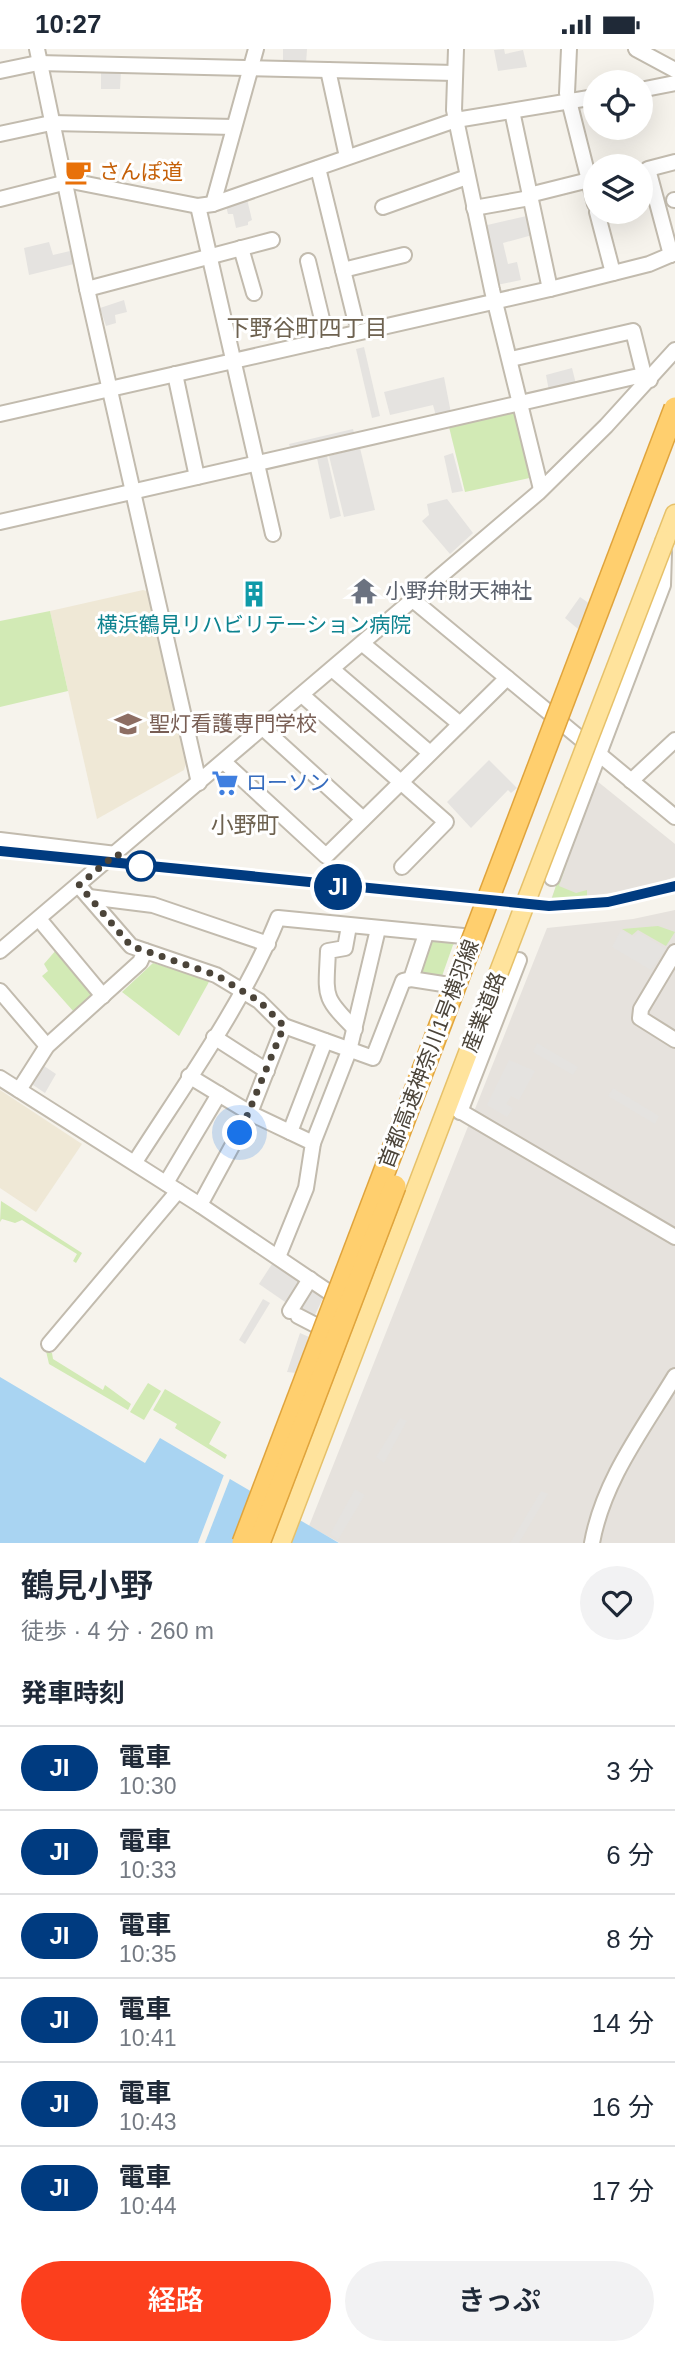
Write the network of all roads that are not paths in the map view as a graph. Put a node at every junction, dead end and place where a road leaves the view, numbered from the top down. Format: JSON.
{"nodes":[{"id":1,"x":256,"y":49,"type":"edge"},
{"id":2,"x":456,"y":49,"type":"edge"},
{"id":3,"x":569,"y":49,"type":"edge"},
{"id":4,"x":636,"y":49,"type":"edge"},
{"id":5,"x":37,"y":56,"type":"edge"},
{"id":6,"x":251,"y":68,"type":"junction"},
{"id":7,"x":328,"y":70,"type":"junction"},
{"id":8,"x":675,"y":70,"type":"edge"},
{"id":9,"x":0,"y":71,"type":"edge"},
{"id":10,"x":455,"y":72,"type":"junction"},
{"id":11,"x":675,"y":83,"type":"edge"},
{"id":12,"x":653,"y":87,"type":"edge"},
{"id":13,"x":583,"y":99,"type":"edge"},
{"id":14,"x":569,"y":101,"type":"junction"},
{"id":15,"x":512,"y":111,"type":"junction"},
{"id":16,"x":456,"y":121,"type":"junction"},
{"id":17,"x":51,"y":123,"type":"junction"},
{"id":18,"x":234,"y":127,"type":"junction"},
{"id":19,"x":0,"y":134,"type":"edge"},
{"id":20,"x":583,"y":156,"type":"edge"},
{"id":21,"x":347,"y":157,"type":"junction"},
{"id":22,"x":675,"y":162,"type":"edge"},
{"id":23,"x":318,"y":168,"type":"junction"},
{"id":24,"x":467,"y":177,"type":"junction"},
{"id":25,"x":583,"y":182,"type":"edge"},
{"id":26,"x":65,"y":183,"type":"junction"},
{"id":27,"x":530,"y":197,"type":"junction"},
{"id":28,"x":0,"y":199,"type":"edge"},
{"id":29,"x":206,"y":205,"type":"junction"},
{"id":30,"x":383,"y":207,"type":"dead end"},
{"id":31,"x":474,"y":208,"type":"junction"},
{"id":32,"x":600,"y":224,"type":"edge"},
{"id":33,"x":272,"y":240,"type":"dead end"},
{"id":34,"x":241,"y":248,"type":"junction"},
{"id":35,"x":673,"y":254,"type":"edge"},
{"id":36,"x":404,"y":255,"type":"dead end"},
{"id":37,"x":211,"y":256,"type":"junction"},
{"id":38,"x":308,"y":261,"type":"dead end"},
{"id":39,"x":343,"y":270,"type":"junction"},
{"id":40,"x":613,"y":273,"type":"junction"},
{"id":41,"x":87,"y":289,"type":"junction"},
{"id":42,"x":551,"y":289,"type":"junction"},
{"id":43,"x":254,"y":293,"type":"dead end"},
{"id":44,"x":496,"y":300,"type":"junction"},
{"id":45,"x":355,"y":319,"type":"dead end"},
{"id":46,"x":327,"y":340,"type":"junction"},
{"id":47,"x":675,"y":350,"type":"edge"},
{"id":48,"x":511,"y":359,"type":"junction"},
{"id":49,"x":233,"y":361,"type":"junction"},
{"id":50,"x":175,"y":374,"type":"junction"},
{"id":51,"x":647,"y":377,"type":"junction"},
{"id":52,"x":110,"y":388,"type":"junction"},
{"id":53,"x":520,"y":403,"type":"junction"},
{"id":54,"x":675,"y":408,"type":"edge"},
{"id":55,"x":0,"y":414,"type":"edge"},
{"id":56,"x":675,"y":448,"type":"edge"},
{"id":57,"x":256,"y":463,"type":"junction"},
{"id":58,"x":197,"y":477,"type":"junction"},
{"id":59,"x":541,"y":489,"type":"junction"},
{"id":60,"x":133,"y":492,"type":"junction"},
{"id":61,"x":675,"y":514,"type":"edge"},
{"id":62,"x":0,"y":522,"type":"edge"},
{"id":63,"x":273,"y":534,"type":"dead end"},
{"id":64,"x":665,"y":540,"type":"junction"},
{"id":65,"x":413,"y":600,"type":"junction"},
{"id":66,"x":363,"y":644,"type":"junction"},
{"id":67,"x":332,"y":670,"type":"junction"},
{"id":68,"x":507,"y":678,"type":"junction"},
{"id":69,"x":302,"y":695,"type":"junction"},
{"id":70,"x":460,"y":724,"type":"junction"},
{"id":71,"x":264,"y":728,"type":"junction"},
{"id":72,"x":675,"y":740,"type":"edge"},
{"id":73,"x":430,"y":753,"type":"junction"},
{"id":74,"x":599,"y":755,"type":"junction"},
{"id":75,"x":224,"y":762,"type":"junction"},
{"id":76,"x":631,"y":781,"type":"junction"},
{"id":77,"x":401,"y":782,"type":"junction"},
{"id":78,"x":199,"y":783,"type":"junction"},
{"id":79,"x":675,"y":817,"type":"edge"},
{"id":80,"x":363,"y":819,"type":"junction"},
{"id":81,"x":0,"y":840,"type":"edge"},
{"id":82,"x":116,"y":854,"type":"junction"},
{"id":83,"x":402,"y":867,"type":"dead end"},
{"id":84,"x":552,"y":878,"type":"dead end"},
{"id":85,"x":84,"y":891,"type":"junction"},
{"id":86,"x":39,"y":919,"type":"junction"},
{"id":87,"x":349,"y":926,"type":"junction"},
{"id":88,"x":379,"y":929,"type":"junction"},
{"id":89,"x":426,"y":934,"type":"junction"},
{"id":90,"x":463,"y":936,"type":"dead end"},
{"id":91,"x":268,"y":944,"type":"junction"},
{"id":92,"x":0,"y":951,"type":"edge"},
{"id":93,"x":145,"y":951,"type":"junction"},
{"id":94,"x":675,"y":952,"type":"edge"},
{"id":95,"x":519,"y":960,"type":"dead end"},
{"id":96,"x":411,"y":979,"type":"junction"},
{"id":97,"x":443,"y":984,"type":"dead end"},
{"id":98,"x":0,"y":991,"type":"edge"},
{"id":99,"x":241,"y":991,"type":"junction"},
{"id":100,"x":103,"y":996,"type":"junction"},
{"id":101,"x":284,"y":1026,"type":"junction"},
{"id":102,"x":355,"y":1029,"type":"junction"},
{"id":103,"x":214,"y":1037,"type":"junction"},
{"id":104,"x":675,"y":1039,"type":"edge"},
{"id":105,"x":325,"y":1041,"type":"junction"},
{"id":106,"x":47,"y":1046,"type":"junction"},
{"id":107,"x":349,"y":1051,"type":"junction"},
{"id":108,"x":267,"y":1071,"type":"junction"},
{"id":109,"x":189,"y":1076,"type":"junction"},
{"id":110,"x":0,"y":1077,"type":"edge"},
{"id":111,"x":19,"y":1090,"type":"junction"},
{"id":112,"x":219,"y":1094,"type":"junction"},
{"id":113,"x":454,"y":1108,"type":"junction"},
{"id":114,"x":250,"y":1113,"type":"junction"},
{"id":115,"x":290,"y":1132,"type":"junction"},
{"id":116,"x":313,"y":1143,"type":"junction"},
{"id":117,"x":135,"y":1162,"type":"junction"},
{"id":118,"x":172,"y":1187,"type":"junction"},
{"id":119,"x":200,"y":1205,"type":"junction"},
{"id":120,"x":675,"y":1237,"type":"edge"},
{"id":121,"x":278,"y":1257,"type":"junction"},
{"id":122,"x":310,"y":1279,"type":"junction"},
{"id":123,"x":366,"y":1318,"type":"junction"},
{"id":124,"x":49,"y":1344,"type":"dead end"},
{"id":125,"x":356,"y":1345,"type":"junction"},
{"id":126,"x":675,"y":1375,"type":"edge"},
{"id":127,"x":243,"y":1543,"type":"edge"},
{"id":128,"x":259,"y":1543,"type":"edge"},
{"id":129,"x":281,"y":1543,"type":"edge"},
{"id":130,"x":592,"y":1543,"type":"edge"}],
"edges":[{"from":1,"to":6,"type":"street"},
{"from":2,"to":10,"type":"street"},
{"from":3,"to":14,"type":"street"},
{"from":4,"to":8,"type":"street"},
{"from":5,"to":6,"type":"street"},
{"from":5,"to":9,"type":"street"},
{"from":5,"to":17,"type":"street"},
{"from":6,"to":7,"type":"street"},
{"from":6,"to":18,"type":"street"},
{"from":7,"to":10,"type":"street"},
{"from":7,"to":21,"type":"street"},
{"from":10,"to":16,"type":"street"},
{"from":11,"to":12,"type":"street"},
{"from":13,"to":14,"type":"street"},
{"from":14,"to":15,"type":"street"},
{"from":14,"to":20,"type":"street"},
{"from":15,"to":16,"type":"street"},
{"from":15,"to":27,"type":"street"},
{"from":16,"to":21,"type":"street"},
{"from":16,"to":24,"type":"street"},
{"from":17,"to":18,"type":"street"},
{"from":17,"to":19,"type":"street"},
{"from":17,"to":26,"type":"street"},
{"from":18,"to":29,"type":"street"},
{"from":21,"to":23,"type":"street"},
{"from":22,"to":35,"type":"street"},
{"from":23,"to":29,"type":"street"},
{"from":23,"to":39,"type":"street"},
{"from":24,"to":30,"type":"street"},
{"from":24,"to":31,"type":"street"},
{"from":25,"to":27,"type":"street"},
{"from":26,"to":28,"type":"street"},
{"from":26,"to":29,"type":"street"},
{"from":26,"to":41,"type":"street"},
{"from":27,"to":31,"type":"street"},
{"from":27,"to":42,"type":"street"},
{"from":29,"to":37,"type":"street"},
{"from":31,"to":44,"type":"street"},
{"from":32,"to":40,"type":"street"},
{"from":33,"to":34,"type":"street"},
{"from":34,"to":37,"type":"street"},
{"from":34,"to":43,"type":"street"},
{"from":35,"to":40,"type":"street"},
{"from":36,"to":39,"type":"street"},
{"from":37,"to":41,"type":"street"},
{"from":37,"to":49,"type":"street"},
{"from":38,"to":46,"type":"street"},
{"from":39,"to":45,"type":"street"},
{"from":40,"to":42,"type":"street"},
{"from":41,"to":52,"type":"street"},
{"from":42,"to":44,"type":"street"},
{"from":44,"to":46,"type":"street"},
{"from":44,"to":48,"type":"street"},
{"from":46,"to":49,"type":"street"},
{"from":47,"to":51,"type":"street"},
{"from":48,"to":51,"type":"street"},
{"from":48,"to":53,"type":"street"},
{"from":49,"to":50,"type":"street"},
{"from":49,"to":57,"type":"street"},
{"from":50,"to":52,"type":"street"},
{"from":50,"to":58,"type":"street"},
{"from":51,"to":53,"type":"street"},
{"from":51,"to":59,"type":"street"},
{"from":52,"to":55,"type":"street"},
{"from":52,"to":60,"type":"street"},
{"from":53,"to":57,"type":"street"},
{"from":53,"to":59,"type":"street"},
{"from":54,"to":127,"type":"highway","name":"首都高速神奈川1号横羽線","bridge":true},
{"from":56,"to":128,"type":"highway","name":"首都高速神奈川1号横羽線","bridge":true},
{"from":57,"to":58,"type":"street"},
{"from":57,"to":63,"type":"street"},
{"from":58,"to":60,"type":"street"},
{"from":59,"to":65,"type":"street"},
{"from":60,"to":62,"type":"street"},
{"from":60,"to":78,"type":"street"},
{"from":61,"to":64,"type":"main road","name":"産業道路"},
{"from":64,"to":74,"type":"street"},
{"from":64,"to":113,"type":"main road","name":"産業道路","bridge":true},
{"from":65,"to":66,"type":"street"},
{"from":65,"to":68,"type":"street"},
{"from":66,"to":67,"type":"street"},
{"from":66,"to":70,"type":"street"},
{"from":67,"to":69,"type":"street"},
{"from":67,"to":73,"type":"street"},
{"from":68,"to":70,"type":"street"},
{"from":68,"to":74,"type":"street"},
{"from":69,"to":71,"type":"street"},
{"from":69,"to":77,"type":"street"},
{"from":70,"to":73,"type":"street"},
{"from":71,"to":75,"type":"street"},
{"from":71,"to":80,"type":"street"},
{"from":72,"to":76,"type":"street"},
{"from":73,"to":77,"type":"street"},
{"from":74,"to":76,"type":"street"},
{"from":74,"to":84,"type":"street"},
{"from":75,"to":78,"type":"street"},
{"from":75,"to":80,"type":"street"},
{"from":76,"to":79,"type":"street"},
{"from":77,"to":80,"type":"street"},
{"from":77,"to":83,"type":"street"},
{"from":78,"to":82,"type":"street"},
{"from":81,"to":82,"type":"street"},
{"from":82,"to":85,"type":"street"},
{"from":85,"to":86,"type":"street"},
{"from":85,"to":91,"type":"street"},
{"from":85,"to":93,"type":"street"},
{"from":86,"to":92,"type":"street"},
{"from":86,"to":100,"type":"street"},
{"from":87,"to":88,"type":"street"},
{"from":87,"to":91,"type":"street"},
{"from":87,"to":102,"type":"street"},
{"from":88,"to":89,"type":"street"},
{"from":88,"to":102,"type":"street"},
{"from":89,"to":90,"type":"street"},
{"from":89,"to":96,"type":"street"},
{"from":91,"to":99,"type":"street"},
{"from":93,"to":99,"type":"street"},
{"from":93,"to":100,"type":"street"},
{"from":94,"to":104,"type":"street"},
{"from":95,"to":113,"type":"street"},
{"from":96,"to":97,"type":"street"},
{"from":96,"to":107,"type":"street"},
{"from":98,"to":106,"type":"street"},
{"from":99,"to":101,"type":"street"},
{"from":99,"to":103,"type":"street"},
{"from":100,"to":106,"type":"street"},
{"from":101,"to":105,"type":"street"},
{"from":101,"to":108,"type":"street"},
{"from":102,"to":107,"type":"street"},
{"from":103,"to":108,"type":"street"},
{"from":103,"to":109,"type":"street"},
{"from":105,"to":107,"type":"street"},
{"from":105,"to":115,"type":"street"},
{"from":106,"to":111,"type":"street"},
{"from":107,"to":116,"type":"street"},
{"from":108,"to":114,"type":"street"},
{"from":109,"to":112,"type":"street"},
{"from":109,"to":117,"type":"street"},
{"from":110,"to":111,"type":"street"},
{"from":111,"to":117,"type":"street"},
{"from":112,"to":114,"type":"street"},
{"from":112,"to":118,"type":"street"},
{"from":113,"to":120,"type":"street"},
{"from":113,"to":123,"type":"main road","name":"産業道路"},
{"from":114,"to":115,"type":"street"},
{"from":114,"to":119,"type":"street"},
{"from":115,"to":116,"type":"street"},
{"from":116,"to":121,"type":"street"},
{"from":117,"to":118,"type":"street"},
{"from":118,"to":119,"type":"street"},
{"from":118,"to":124,"type":"street"},
{"from":119,"to":121,"type":"street"},
{"from":121,"to":122,"type":"street"},
{"from":122,"to":123,"type":"street"},
{"from":122,"to":125,"type":"street"},
{"from":123,"to":125,"type":"main road","name":"産業道路"},
{"from":125,"to":129,"type":"main road","name":"産業道路"},
{"from":126,"to":130,"type":"street"}]}
